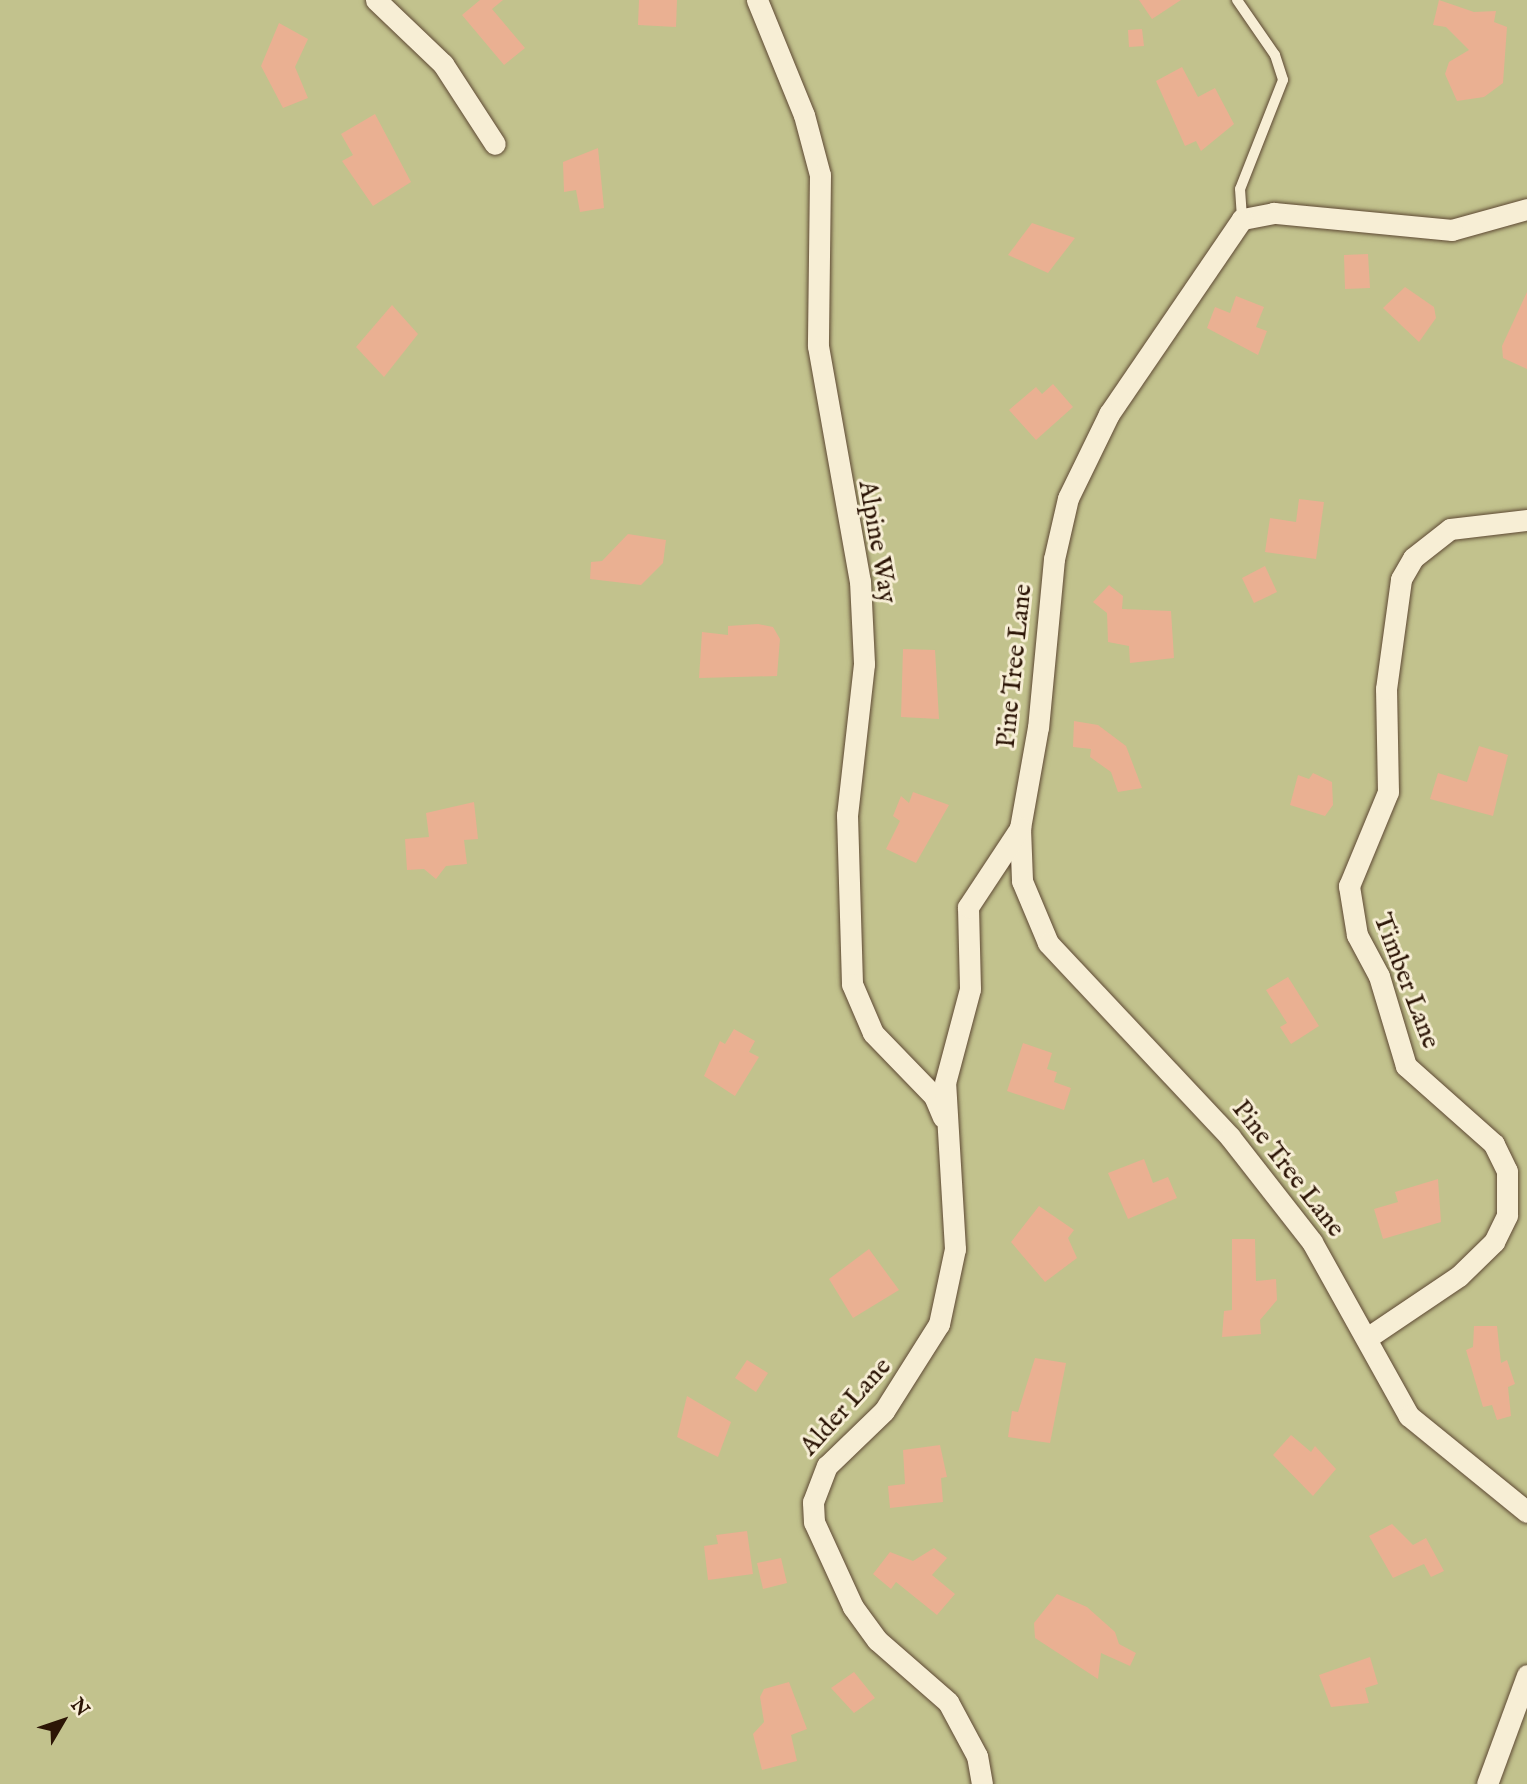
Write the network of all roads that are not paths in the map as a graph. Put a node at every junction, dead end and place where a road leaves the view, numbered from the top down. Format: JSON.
{"nodes":[{"id":1,"x":376,"y":0,"type":"edge"},
{"id":2,"x":757,"y":0,"type":"edge"},
{"id":3,"x":1237,"y":0,"type":"edge"},
{"id":4,"x":495,"y":144,"type":"dead end"},
{"id":5,"x":1527,"y":209,"type":"edge"},
{"id":6,"x":1242,"y":219,"type":"junction"},
{"id":7,"x":1527,"y":520,"type":"edge"},
{"id":8,"x":1020,"y":828,"type":"junction"},
{"id":9,"x":943,"y":1117,"type":"junction"},
{"id":10,"x":1367,"y":1338,"type":"junction"},
{"id":11,"x":1527,"y":1512,"type":"edge"},
{"id":12,"x":1527,"y":1675,"type":"edge"},
{"id":13,"x":982,"y":1784,"type":"edge"},
{"id":14,"x":1487,"y":1784,"type":"edge"}],
"edges":[{"from":1,"to":4,"type":"street"},
{"from":2,"to":9,"type":"street","name":"Alpine Way"},
{"from":3,"to":6,"type":"lane"},
{"from":5,"to":6,"type":"street"},
{"from":6,"to":8,"type":"street","name":"Pine Tree Lane"},
{"from":7,"to":10,"type":"street","name":"Timber Lane"},
{"from":8,"to":9,"type":"street","name":"Alder Lane"},
{"from":8,"to":10,"type":"street","name":"Pine Tree Lane"},
{"from":9,"to":13,"type":"street","name":"Alder Lane"},
{"from":10,"to":11,"type":"street"},
{"from":12,"to":14,"type":"street"}]}
